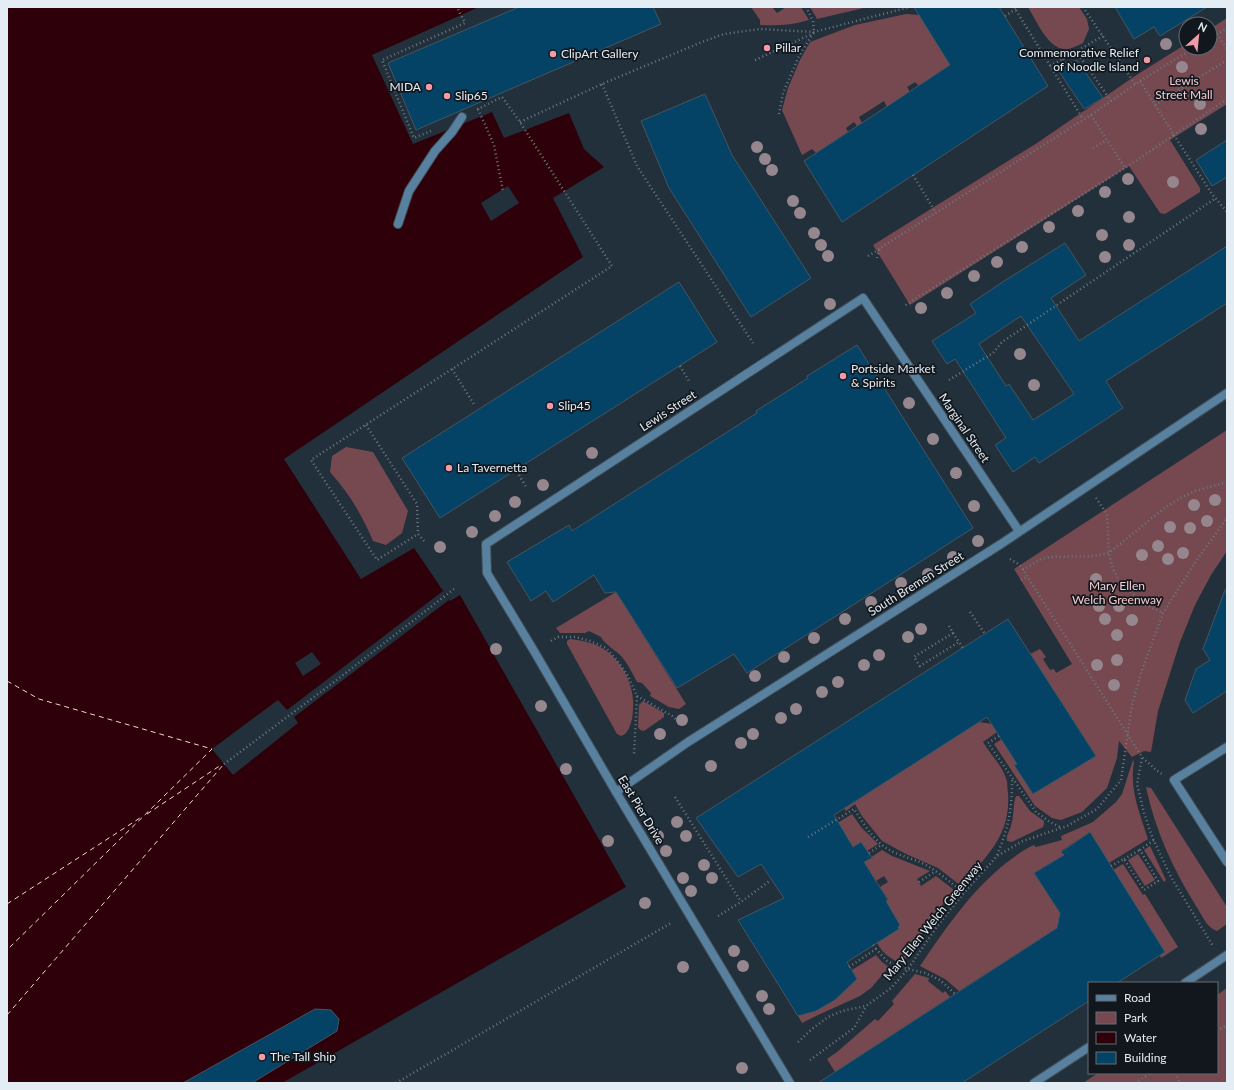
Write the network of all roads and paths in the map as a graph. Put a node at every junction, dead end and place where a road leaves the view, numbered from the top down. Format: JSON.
{"nodes":[{"id":1,"x":457,"y":7,"type":"edge"},
{"id":2,"x":806,"y":7,"type":"edge"},
{"id":3,"x":910,"y":7,"type":"edge"},
{"id":4,"x":1083,"y":7,"type":"edge"},
{"id":5,"x":1015,"y":8,"type":"edge"},
{"id":6,"x":1005,"y":16,"type":"dead end"},
{"id":7,"x":1227,"y":28,"type":"edge"},
{"id":8,"x":814,"y":32,"type":"junction"},
{"id":9,"x":1218,"y":33,"type":"edge"},
{"id":10,"x":1103,"y":36,"type":"junction"},
{"id":11,"x":1218,"y":36,"type":"edge"},
{"id":12,"x":1227,"y":49,"type":"edge"},
{"id":13,"x":1076,"y":51,"type":"junction"},
{"id":14,"x":1180,"y":56,"type":"edge"},
{"id":15,"x":1063,"y":59,"type":"junction"},
{"id":16,"x":755,"y":60,"type":"dead end"},
{"id":17,"x":1227,"y":60,"type":"edge"},
{"id":18,"x":1068,"y":65,"type":"dead end"},
{"id":19,"x":1050,"y":66,"type":"junction"},
{"id":20,"x":1088,"y":66,"type":"junction"},
{"id":21,"x":1083,"y":69,"type":"dead end"},
{"id":22,"x":1140,"y":80,"type":"junction"},
{"id":23,"x":602,"y":84,"type":"junction"},
{"id":24,"x":1135,"y":84,"type":"junction"},
{"id":25,"x":1227,"y":99,"type":"edge"},
{"id":26,"x":1111,"y":101,"type":"junction"},
{"id":27,"x":1155,"y":105,"type":"junction"},
{"id":28,"x":478,"y":109,"type":"junction"},
{"id":29,"x":779,"y":114,"type":"dead end"},
{"id":30,"x":1091,"y":115,"type":"junction"},
{"id":31,"x":462,"y":117,"type":"joint"},
{"id":32,"x":1083,"y":119,"type":"junction"},
{"id":33,"x":520,"y":122,"type":"junction"},
{"id":34,"x":435,"y":129,"type":"dead end"},
{"id":35,"x":1174,"y":135,"type":"junction"},
{"id":36,"x":1107,"y":140,"type":"junction"},
{"id":37,"x":1094,"y":148,"type":"dead end"},
{"id":38,"x":1125,"y":168,"type":"junction"},
{"id":39,"x":913,"y":175,"type":"dead end"},
{"id":40,"x":503,"y":191,"type":"dead end"},
{"id":41,"x":1216,"y":198,"type":"junction"},
{"id":42,"x":1227,"y":212,"type":"edge"},
{"id":43,"x":936,"y":213,"type":"junction"},
{"id":44,"x":398,"y":224,"type":"dead end"},
{"id":45,"x":880,"y":248,"type":"junction"},
{"id":46,"x":868,"y":256,"type":"dead end"},
{"id":47,"x":876,"y":258,"type":"dead end"},
{"id":48,"x":863,"y":298,"type":"joint"},
{"id":49,"x":904,"y":306,"type":"dead end"},
{"id":50,"x":753,"y":343,"type":"dead end"},
{"id":51,"x":680,"y":366,"type":"dead end"},
{"id":52,"x":452,"y":369,"type":"junction"},
{"id":53,"x":949,"y":380,"type":"dead end"},
{"id":54,"x":690,"y":383,"type":"dead end"},
{"id":55,"x":1227,"y":393,"type":"edge"},
{"id":56,"x":475,"y":406,"type":"dead end"},
{"id":57,"x":366,"y":424,"type":"junction"},
{"id":58,"x":519,"y":475,"type":"dead end"},
{"id":59,"x":1227,"y":482,"type":"edge"},
{"id":60,"x":1089,"y":486,"type":"junction"},
{"id":61,"x":526,"y":487,"type":"dead end"},
{"id":62,"x":1227,"y":518,"type":"edge"},
{"id":63,"x":1019,"y":531,"type":"junction"},
{"id":64,"x":418,"y":534,"type":"junction"},
{"id":65,"x":424,"y":541,"type":"dead end"},
{"id":66,"x":486,"y":544,"type":"joint"},
{"id":67,"x":1109,"y":553,"type":"junction"},
{"id":68,"x":1010,"y":558,"type":"dead end"},
{"id":69,"x":1023,"y":570,"type":"junction"},
{"id":70,"x":1027,"y":577,"type":"junction"},
{"id":71,"x":1021,"y":580,"type":"dead end"},
{"id":72,"x":454,"y":589,"type":"dead end"},
{"id":73,"x":970,"y":612,"type":"dead end"},
{"id":74,"x":1163,"y":613,"type":"junction"},
{"id":75,"x":948,"y":626,"type":"dead end"},
{"id":76,"x":953,"y":633,"type":"junction"},
{"id":77,"x":985,"y":634,"type":"dead end"},
{"id":78,"x":552,"y":641,"type":"dead end"},
{"id":79,"x":959,"y":642,"type":"junction"},
{"id":80,"x":963,"y":648,"type":"dead end"},
{"id":81,"x":638,"y":696,"type":"junction"},
{"id":82,"x":677,"y":721,"type":"dead end"},
{"id":83,"x":999,"y":736,"type":"dead end"},
{"id":84,"x":1127,"y":736,"type":"junction"},
{"id":85,"x":1227,"y":747,"type":"edge"},
{"id":86,"x":634,"y":755,"type":"dead end"},
{"id":87,"x":1142,"y":757,"type":"junction"},
{"id":88,"x":224,"y":764,"type":"dead end"},
{"id":89,"x":1012,"y":778,"type":"junction"},
{"id":90,"x":1174,"y":780,"type":"junction"},
{"id":91,"x":616,"y":792,"type":"junction"},
{"id":92,"x":675,"y":797,"type":"dead end"},
{"id":93,"x":1062,"y":828,"type":"junction"},
{"id":94,"x":808,"y":837,"type":"dead end"},
{"id":95,"x":1154,"y":840,"type":"junction"},
{"id":96,"x":881,"y":845,"type":"junction"},
{"id":97,"x":1140,"y":850,"type":"junction"},
{"id":98,"x":869,"y":853,"type":"dead end"},
{"id":99,"x":997,"y":856,"type":"junction"},
{"id":100,"x":1124,"y":859,"type":"junction"},
{"id":101,"x":1227,"y":862,"type":"edge"},
{"id":102,"x":1111,"y":866,"type":"dead end"},
{"id":103,"x":936,"y":871,"type":"junction"},
{"id":104,"x":771,"y":880,"type":"dead end"},
{"id":105,"x":919,"y":882,"type":"dead end"},
{"id":106,"x":964,"y":893,"type":"junction"},
{"id":107,"x":741,"y":902,"type":"junction"},
{"id":108,"x":718,"y":916,"type":"dead end"},
{"id":109,"x":671,"y":923,"type":"dead end"},
{"id":110,"x":874,"y":945,"type":"dead end"},
{"id":111,"x":876,"y":949,"type":"junction"},
{"id":112,"x":1224,"y":957,"type":"edge"},
{"id":113,"x":849,"y":967,"type":"dead end"},
{"id":114,"x":908,"y":969,"type":"junction"},
{"id":115,"x":1186,"y":982,"type":"edge"},
{"id":116,"x":955,"y":994,"type":"dead end"},
{"id":117,"x":866,"y":1006,"type":"junction"},
{"id":118,"x":1227,"y":1025,"type":"edge"},
{"id":119,"x":1218,"y":1030,"type":"edge"},
{"id":120,"x":798,"y":1042,"type":"dead end"},
{"id":121,"x":1088,"y":1048,"type":"edge"},
{"id":122,"x":810,"y":1060,"type":"dead end"},
{"id":123,"x":1149,"y":1074,"type":"edge"},
{"id":124,"x":1176,"y":1074,"type":"edge"},
{"id":125,"x":396,"y":1083,"type":"edge"},
{"id":126,"x":790,"y":1083,"type":"edge"},
{"id":127,"x":1034,"y":1083,"type":"edge"},
{"id":128,"x":1135,"y":1083,"type":"edge"},
{"id":129,"x":1180,"y":1083,"type":"edge"}],
"edges":[{"from":1,"to":34,"type":"path"},
{"from":2,"to":8,"type":"path"},
{"from":3,"to":8,"type":"path"},
{"from":4,"to":10,"type":"path"},
{"from":5,"to":6,"type":"path"},
{"from":5,"to":19,"type":"path"},
{"from":7,"to":9,"type":"path"},
{"from":8,"to":16,"type":"path"},
{"from":8,"to":23,"type":"path"},
{"from":8,"to":29,"type":"path"},
{"from":10,"to":13,"type":"path"},
{"from":10,"to":24,"type":"path"},
{"from":11,"to":12,"type":"path"},
{"from":13,"to":15,"type":"path"},
{"from":13,"to":20,"type":"path"},
{"from":14,"to":22,"type":"path"},
{"from":15,"to":18,"type":"path"},
{"from":15,"to":19,"type":"path"},
{"from":17,"to":27,"type":"path"},
{"from":19,"to":32,"type":"path"},
{"from":20,"to":21,"type":"path"},
{"from":20,"to":26,"type":"path"},
{"from":22,"to":24,"type":"path"},
{"from":22,"to":27,"type":"path"},
{"from":23,"to":33,"type":"path"},
{"from":23,"to":50,"type":"path"},
{"from":24,"to":26,"type":"path"},
{"from":25,"to":35,"type":"path"},
{"from":26,"to":30,"type":"path"},
{"from":27,"to":35,"type":"path"},
{"from":28,"to":31,"type":"path"},
{"from":28,"to":33,"type":"path"},
{"from":28,"to":40,"type":"path"},
{"from":30,"to":32,"type":"path"},
{"from":30,"to":36,"type":"path"},
{"from":31,"to":44,"type":"street"},
{"from":32,"to":43,"type":"path"},
{"from":33,"to":52,"type":"path"},
{"from":35,"to":38,"type":"path"},
{"from":35,"to":41,"type":"path"},
{"from":36,"to":37,"type":"path"},
{"from":36,"to":38,"type":"path"},
{"from":38,"to":49,"type":"path"},
{"from":39,"to":43,"type":"path"},
{"from":41,"to":42,"type":"path"},
{"from":41,"to":53,"type":"path"},
{"from":43,"to":45,"type":"path"},
{"from":45,"to":46,"type":"path"},
{"from":45,"to":47,"type":"path"},
{"from":48,"to":63,"type":"street","name":"Marginal Street"},
{"from":48,"to":66,"type":"street","name":"Lewis Street"},
{"from":51,"to":54,"type":"path"},
{"from":52,"to":56,"type":"path"},
{"from":52,"to":57,"type":"path"},
{"from":55,"to":60,"type":"street","name":"South Bremen Street"},
{"from":57,"to":64,"type":"path"},
{"from":57,"to":64,"type":"path"},
{"from":58,"to":61,"type":"path"},
{"from":59,"to":67,"type":"path"},
{"from":60,"to":63,"type":"street","name":"South Bremen Street"},
{"from":60,"to":67,"type":"path"},
{"from":62,"to":74,"type":"path","name":"Mary Ellen Welch Greenway"},
{"from":63,"to":91,"type":"street","name":"South Bremen Street"},
{"from":64,"to":65,"type":"path"},
{"from":66,"to":91,"type":"street","name":"East Pier Drive"},
{"from":67,"to":69,"type":"path"},
{"from":67,"to":74,"type":"path"},
{"from":68,"to":69,"type":"path"},
{"from":69,"to":70,"type":"path"},
{"from":70,"to":71,"type":"path"},
{"from":70,"to":84,"type":"path"},
{"from":72,"to":88,"type":"path"},
{"from":73,"to":77,"type":"path"},
{"from":74,"to":84,"type":"path","name":"Mary Ellen Welch Greenway"},
{"from":75,"to":76,"type":"path"},
{"from":76,"to":79,"type":"path"},
{"from":76,"to":79,"type":"path"},
{"from":78,"to":81,"type":"path"},
{"from":79,"to":80,"type":"path"},
{"from":81,"to":82,"type":"path"},
{"from":81,"to":86,"type":"path"},
{"from":83,"to":89,"type":"path"},
{"from":84,"to":87,"type":"path"},
{"from":84,"to":93,"type":"path","name":"Mary Ellen Welch Greenway"},
{"from":85,"to":90,"type":"street"},
{"from":87,"to":90,"type":"path"},
{"from":87,"to":95,"type":"path"},
{"from":89,"to":93,"type":"path"},
{"from":89,"to":99,"type":"path"},
{"from":90,"to":101,"type":"street"},
{"from":91,"to":126,"type":"street","name":"East Pier Drive"},
{"from":92,"to":107,"type":"path"},
{"from":93,"to":99,"type":"path","name":"Mary Ellen Welch Greenway"},
{"from":94,"to":96,"type":"path"},
{"from":95,"to":97,"type":"path"},
{"from":95,"to":112,"type":"path"},
{"from":96,"to":98,"type":"path"},
{"from":96,"to":103,"type":"path"},
{"from":97,"to":100,"type":"path"},
{"from":97,"to":100,"type":"path"},
{"from":99,"to":106,"type":"path","name":"Mary Ellen Welch Greenway"},
{"from":100,"to":102,"type":"path"},
{"from":103,"to":105,"type":"path"},
{"from":103,"to":106,"type":"path"},
{"from":104,"to":107,"type":"path"},
{"from":106,"to":114,"type":"path","name":"Mary Ellen Welch Greenway"},
{"from":107,"to":108,"type":"path"},
{"from":109,"to":125,"type":"path"},
{"from":110,"to":111,"type":"path"},
{"from":111,"to":113,"type":"path"},
{"from":111,"to":114,"type":"path"},
{"from":112,"to":115,"type":"street"},
{"from":114,"to":116,"type":"path"},
{"from":114,"to":117,"type":"path","name":"Mary Ellen Welch Greenway"},
{"from":117,"to":120,"type":"path","name":"Mary Ellen Welch Greenway"},
{"from":117,"to":122,"type":"path"},
{"from":118,"to":119,"type":"path"},
{"from":121,"to":127,"type":"street"},
{"from":123,"to":128,"type":"path"},
{"from":124,"to":129,"type":"path"}]}
